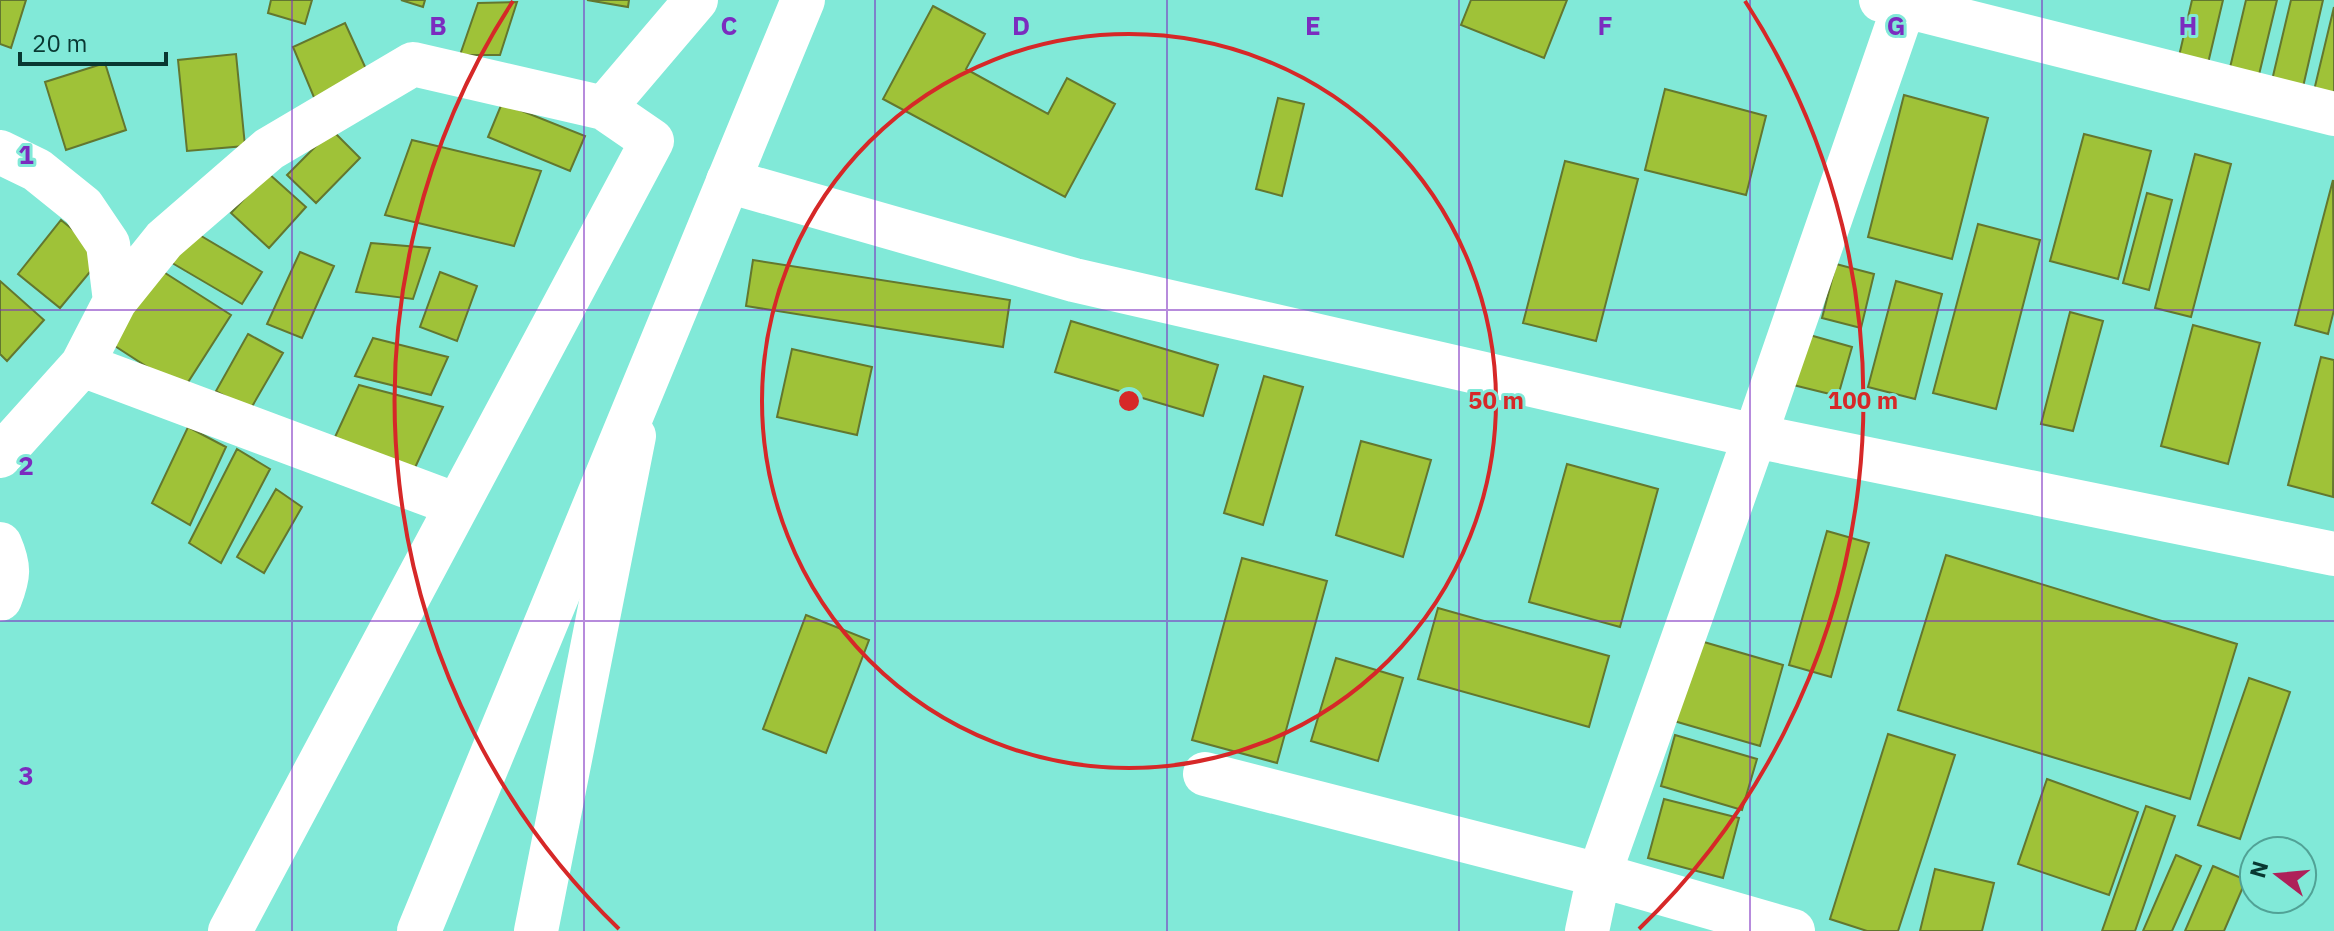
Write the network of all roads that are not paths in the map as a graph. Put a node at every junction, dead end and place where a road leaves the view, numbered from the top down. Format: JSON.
{"nodes":[{"id":1,"x":696,"y":0,"type":"edge"},
{"id":2,"x":803,"y":0,"type":"edge"},
{"id":3,"x":1897,"y":2,"type":"edge"},
{"id":4,"x":604,"y":108,"type":"junction"},
{"id":5,"x":2334,"y":114,"type":"edge"},
{"id":6,"x":0,"y":152,"type":"edge"},
{"id":7,"x":728,"y":181,"type":"junction"},
{"id":8,"x":115,"y":301,"type":"junction"},
{"id":9,"x":82,"y":365,"type":"junction"},
{"id":10,"x":645,"y":382,"type":"junction"},
{"id":11,"x":1755,"y":436,"type":"junction"},
{"id":12,"x":0,"y":456,"type":"edge"},
{"id":13,"x":457,"y":505,"type":"junction"},
{"id":14,"x":0,"y":544,"type":"edge"},
{"id":15,"x":2334,"y":554,"type":"edge"},
{"id":16,"x":0,"y":599,"type":"edge"},
{"id":17,"x":1205,"y":774,"type":"dead end"},
{"id":18,"x":1599,"y":875,"type":"junction"},
{"id":19,"x":230,"y":931,"type":"edge"},
{"id":20,"x":419,"y":931,"type":"edge"},
{"id":21,"x":536,"y":931,"type":"edge"},
{"id":22,"x":1587,"y":931,"type":"edge"},
{"id":23,"x":1793,"y":931,"type":"edge"}],
"edges":[{"from":1,"to":4,"type":"street"},
{"from":2,"to":7,"type":"street"},
{"from":3,"to":5,"type":"street"},
{"from":3,"to":11,"type":"street"},
{"from":4,"to":8,"type":"street"},
{"from":4,"to":13,"type":"street"},
{"from":6,"to":8,"type":"street"},
{"from":7,"to":10,"type":"street"},
{"from":7,"to":11,"type":"street"},
{"from":8,"to":9,"type":"street"},
{"from":9,"to":12,"type":"street"},
{"from":9,"to":13,"type":"street"},
{"from":10,"to":20,"type":"street"},
{"from":10,"to":21,"type":"street"},
{"from":11,"to":15,"type":"street"},
{"from":11,"to":18,"type":"street"},
{"from":13,"to":19,"type":"street"},
{"from":14,"to":16,"type":"street"},
{"from":17,"to":18,"type":"street"},
{"from":18,"to":22,"type":"street"},
{"from":18,"to":23,"type":"street"}]}
